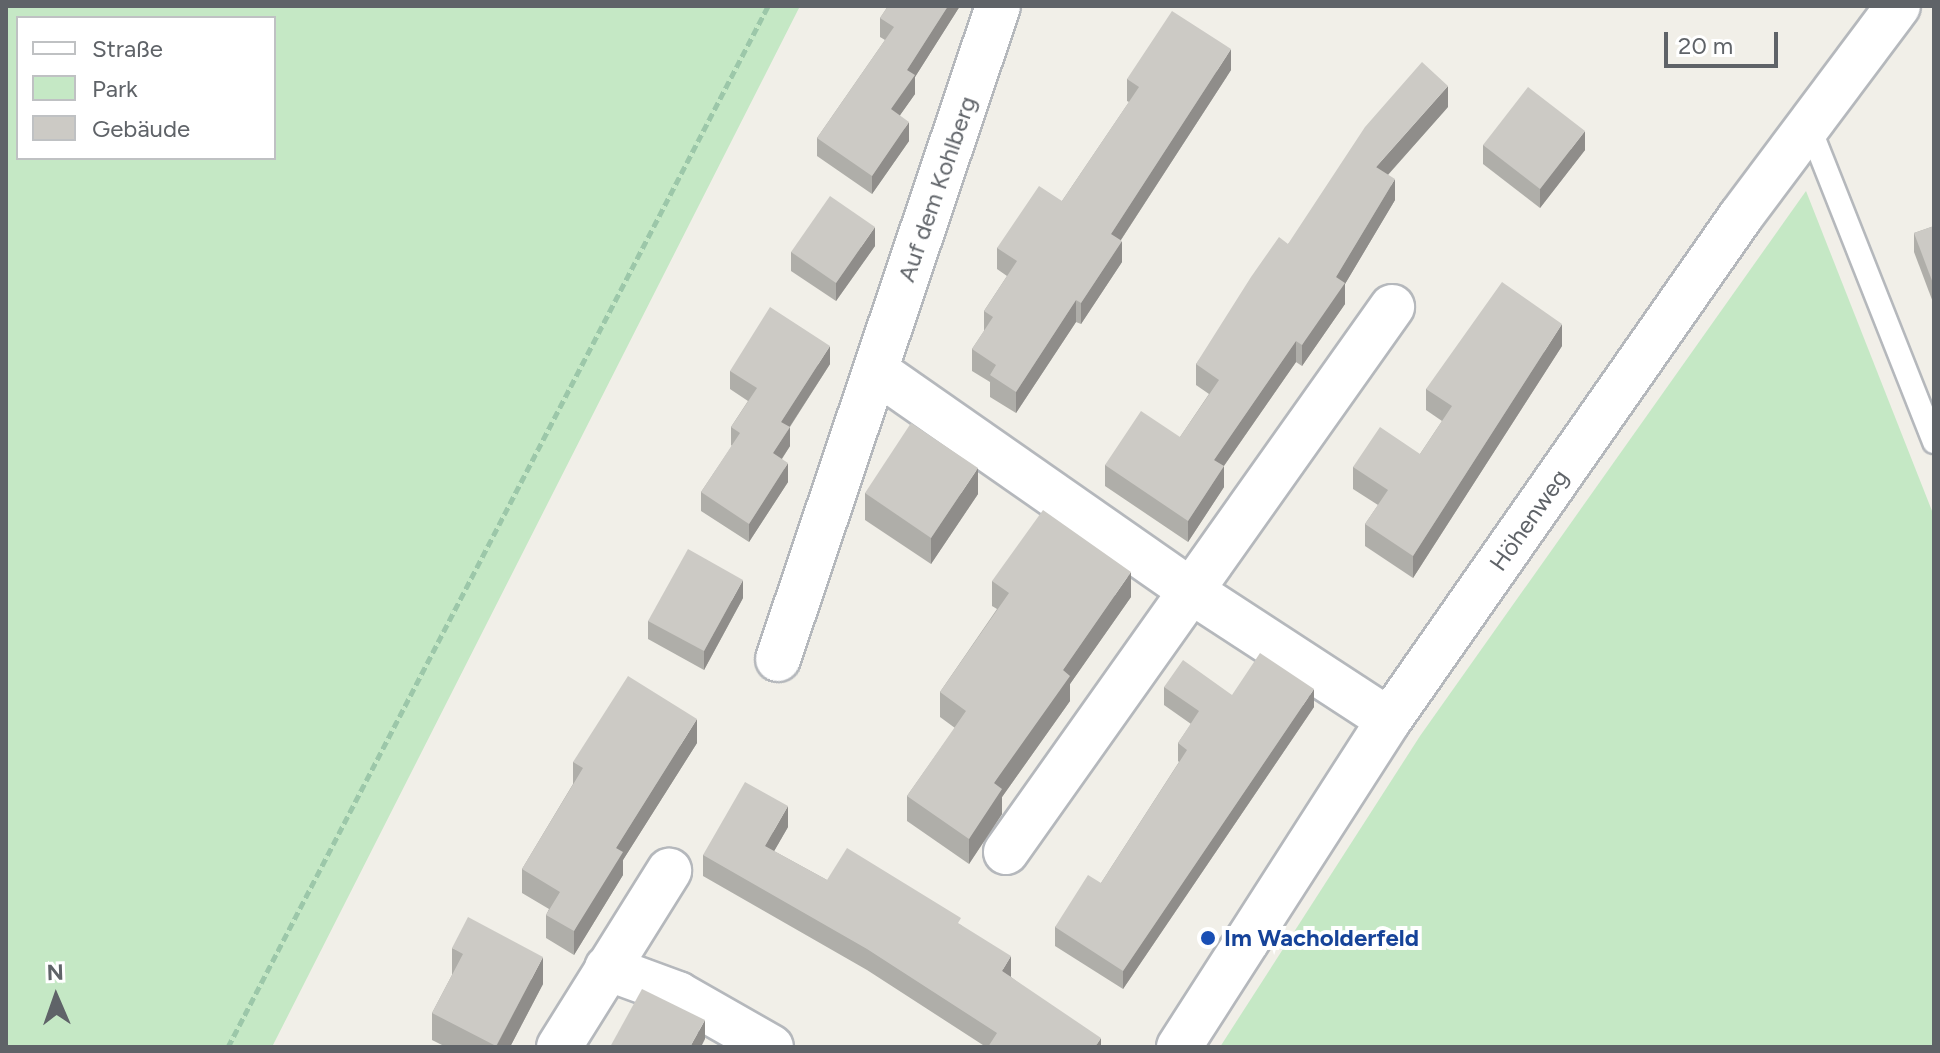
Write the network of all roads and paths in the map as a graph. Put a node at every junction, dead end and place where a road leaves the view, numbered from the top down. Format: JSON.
{"nodes":[{"id":1,"x":768,"y":6,"type":"edge"},
{"id":2,"x":998,"y":6,"type":"edge"},
{"id":3,"x":1898,"y":6,"type":"edge"},
{"id":4,"x":1809,"y":126,"type":"junction"},
{"id":5,"x":1392,"y":307,"type":"dead end"},
{"id":6,"x":876,"y":371,"type":"junction"},
{"id":7,"x":1934,"y":442,"type":"edge"},
{"id":8,"x":1191,"y":591,"type":"junction"},
{"id":9,"x":778,"y":659,"type":"dead end"},
{"id":10,"x":1389,"y":720,"type":"junction"},
{"id":11,"x":1006,"y":852,"type":"dead end"},
{"id":12,"x":669,"y":871,"type":"dead end"},
{"id":13,"x":607,"y":968,"type":"junction"},
{"id":14,"x":228,"y":1047,"type":"edge"},
{"id":15,"x":559,"y":1047,"type":"edge"},
{"id":16,"x":771,"y":1047,"type":"edge"},
{"id":17,"x":1179,"y":1047,"type":"edge"}],
"edges":[{"from":1,"to":14,"type":"path"},
{"from":2,"to":6,"type":"street","name":"Auf dem Kohlberg"},
{"from":3,"to":4,"type":"street","name":"Höhenweg"},
{"from":4,"to":7,"type":"lane"},
{"from":4,"to":10,"type":"street","name":"Höhenweg"},
{"from":5,"to":8,"type":"street"},
{"from":6,"to":8,"type":"street"},
{"from":6,"to":9,"type":"street","name":"Auf dem Kohlberg"},
{"from":8,"to":10,"type":"street"},
{"from":8,"to":11,"type":"street"},
{"from":10,"to":17,"type":"street","name":"Höhenweg"},
{"from":12,"to":13,"type":"street"},
{"from":13,"to":15,"type":"street"},
{"from":13,"to":16,"type":"street"}]}
